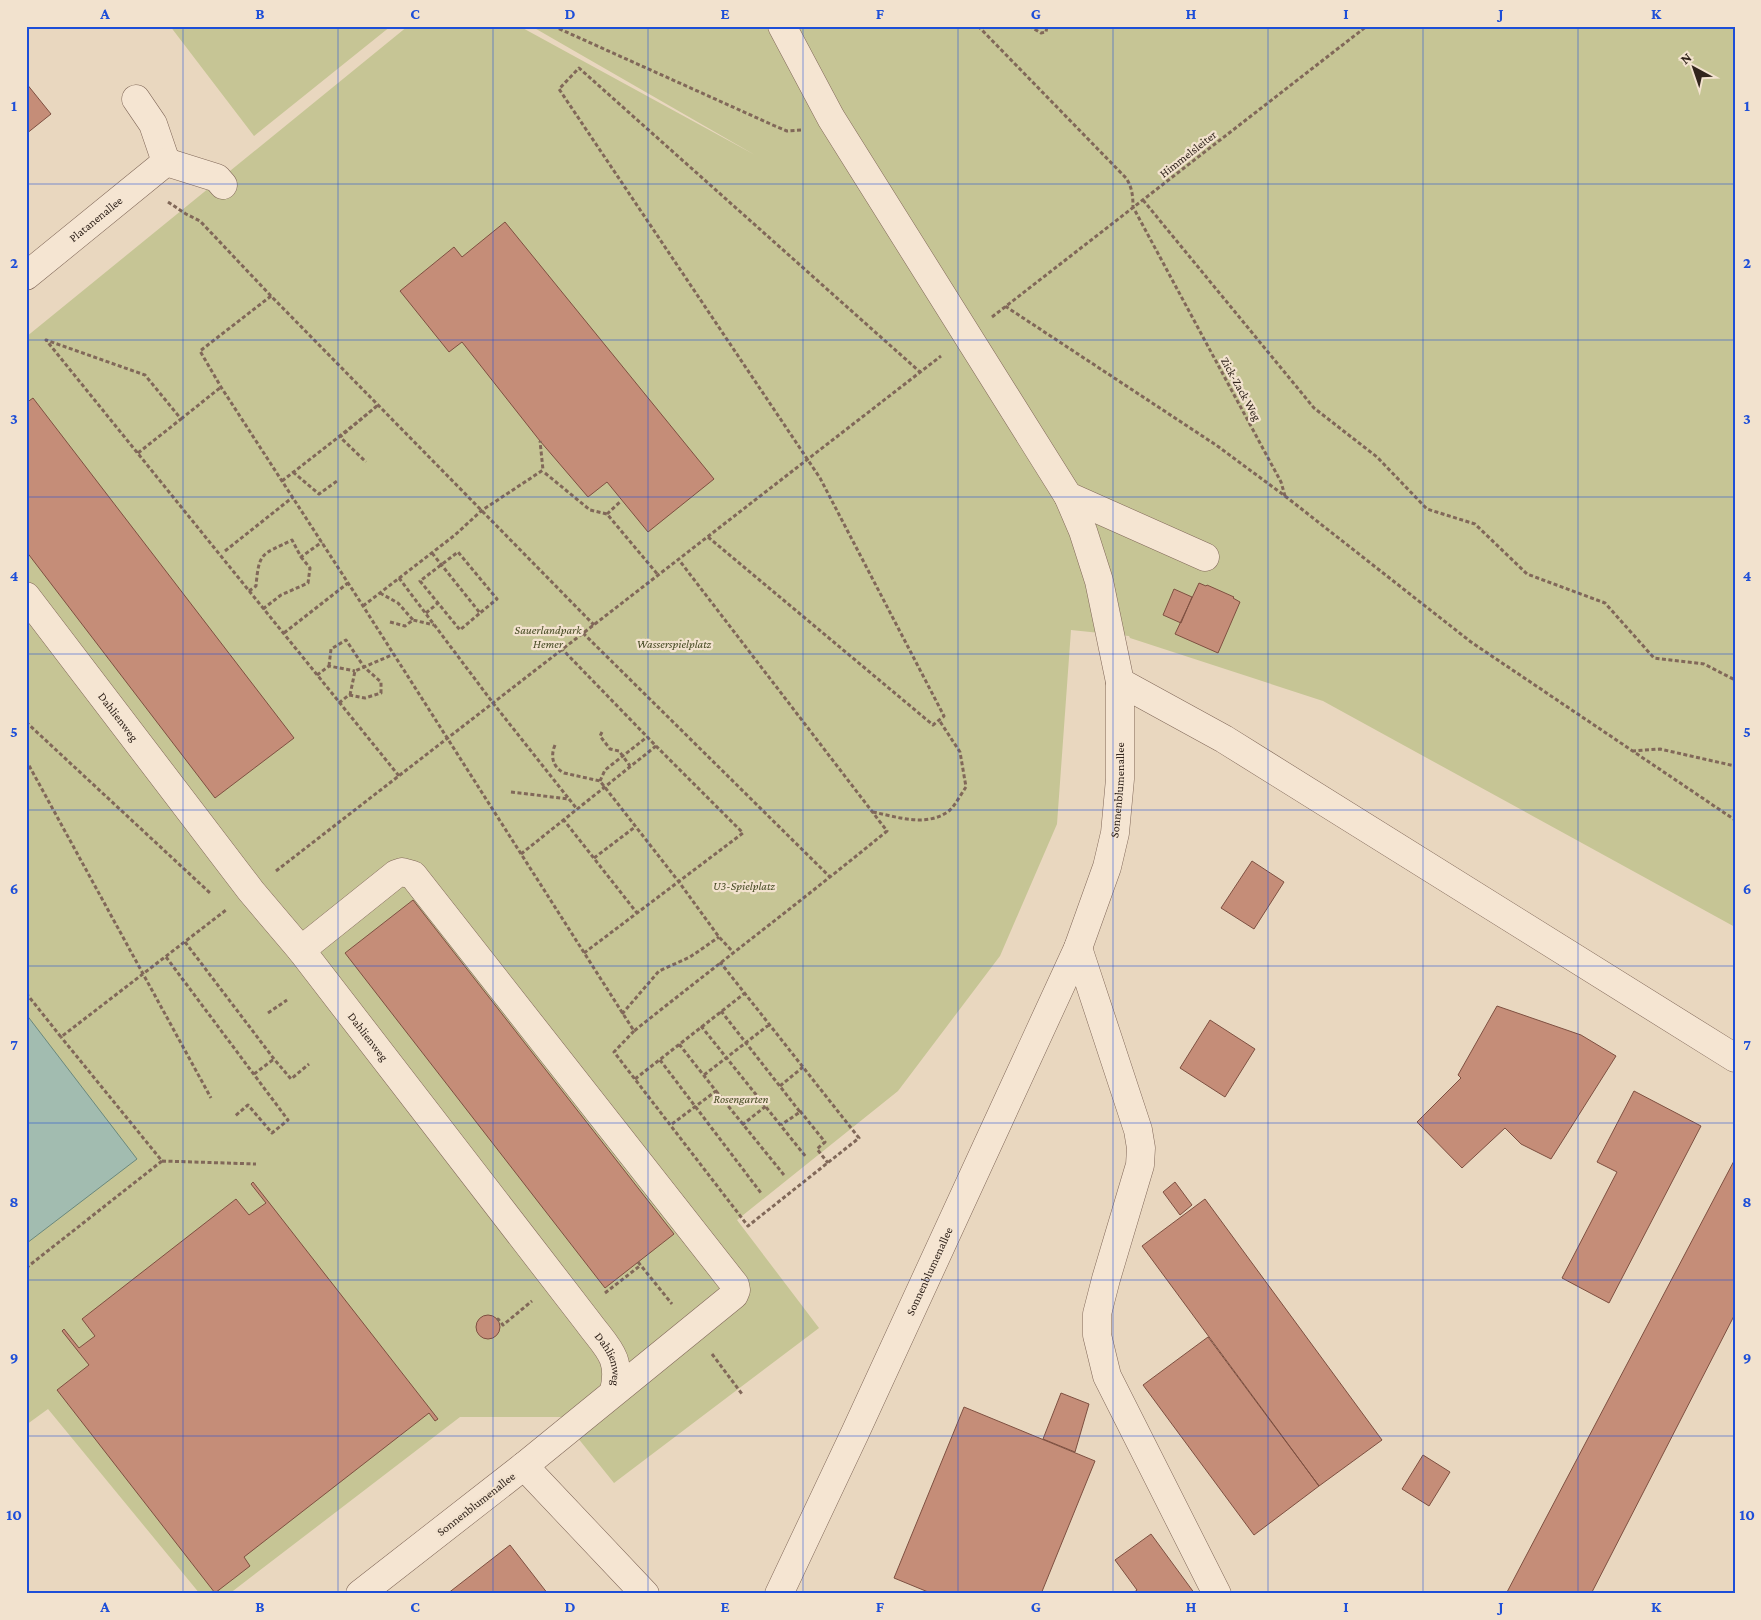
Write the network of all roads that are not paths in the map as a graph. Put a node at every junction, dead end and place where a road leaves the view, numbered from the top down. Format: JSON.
{"nodes":[{"id":1,"x":782,"y":26,"type":"edge"},
{"id":2,"x":136,"y":99,"type":"dead end"},
{"id":3,"x":166,"y":162,"type":"junction"},
{"id":4,"x":223,"y":185,"type":"dead end"},
{"id":5,"x":26,"y":276,"type":"edge"},
{"id":6,"x":1068,"y":496,"type":"junction"},
{"id":7,"x":1205,"y":557,"type":"dead end"},
{"id":8,"x":26,"y":596,"type":"edge"},
{"id":9,"x":1120,"y":682,"type":"junction"},
{"id":10,"x":1078,"y":948,"type":"junction"},
{"id":11,"x":301,"y":950,"type":"junction"},
{"id":12,"x":1735,"y":1058,"type":"edge"},
{"id":13,"x":614,"y":1391,"type":"junction"},
{"id":14,"x":524,"y":1466,"type":"junction"},
{"id":15,"x":360,"y":1594,"type":"edge"},
{"id":16,"x":645,"y":1594,"type":"edge"},
{"id":17,"x":779,"y":1594,"type":"edge"},
{"id":18,"x":1218,"y":1594,"type":"edge"}],
"edges":[{"from":1,"to":6,"type":"street","name":"Sonnenblumenallee"},
{"from":2,"to":3,"type":"street"},
{"from":3,"to":4,"type":"street"},
{"from":3,"to":5,"type":"street","name":"Platanenallee"},
{"from":6,"to":7,"type":"street"},
{"from":6,"to":9,"type":"street","name":"Sonnenblumenallee"},
{"from":8,"to":11,"type":"street","name":"Dahlienweg"},
{"from":9,"to":10,"type":"street","name":"Sonnenblumenallee"},
{"from":9,"to":12,"type":"street"},
{"from":10,"to":17,"type":"street","name":"Sonnenblumenallee"},
{"from":10,"to":18,"type":"street"},
{"from":11,"to":13,"type":"street","name":"Dahlienweg"},
{"from":11,"to":13,"type":"street"},
{"from":13,"to":14,"type":"street","name":"Dahlienweg"},
{"from":14,"to":15,"type":"street","name":"Sonnenblumenallee"},
{"from":14,"to":16,"type":"street","name":"Sonnenblumenallee"}]}
